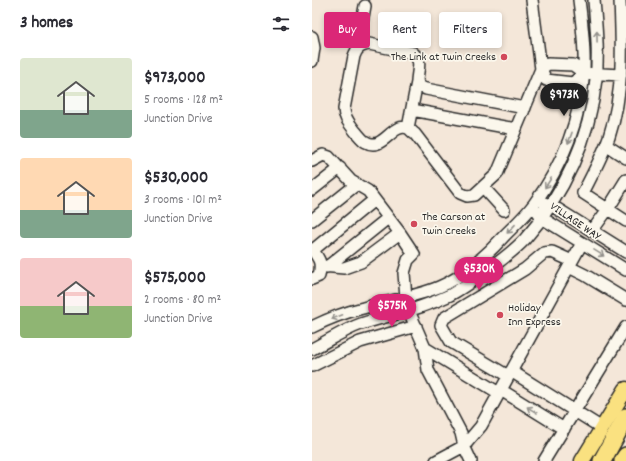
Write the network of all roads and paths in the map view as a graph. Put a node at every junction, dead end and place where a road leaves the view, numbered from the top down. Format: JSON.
{"nodes":[{"id":1,"x":532,"y":0,"type":"edge"},
{"id":2,"x":580,"y":0,"type":"edge"},
{"id":3,"x":594,"y":0,"type":"edge"},
{"id":4,"x":620,"y":0,"type":"edge"},
{"id":5,"x":365,"y":6,"type":"dead end"},
{"id":6,"x":312,"y":37,"type":"edge"},
{"id":7,"x":357,"y":49,"type":"junction"},
{"id":8,"x":312,"y":61,"type":"edge"},
{"id":9,"x":624,"y":61,"type":"edge"},
{"id":10,"x":541,"y":69,"type":"junction"},
{"id":11,"x":584,"y":73,"type":"junction"},
{"id":12,"x":596,"y":74,"type":"junction"},
{"id":13,"x":417,"y":82,"type":"junction"},
{"id":14,"x":622,"y":82,"type":"edge"},
{"id":15,"x":525,"y":108,"type":"junction"},
{"id":16,"x":412,"y":110,"type":"junction"},
{"id":17,"x":408,"y":128,"type":"junction"},
{"id":18,"x":516,"y":130,"type":"junction"},
{"id":19,"x":606,"y":145,"type":"junction"},
{"id":20,"x":626,"y":158,"type":"edge"},
{"id":21,"x":312,"y":161,"type":"edge"},
{"id":22,"x":340,"y":168,"type":"junction"},
{"id":23,"x":626,"y":180,"type":"edge"},
{"id":24,"x":357,"y":184,"type":"junction"},
{"id":25,"x":483,"y":187,"type":"junction"},
{"id":26,"x":312,"y":190,"type":"edge"},
{"id":27,"x":374,"y":200,"type":"junction"},
{"id":28,"x":535,"y":203,"type":"junction"},
{"id":29,"x":551,"y":205,"type":"junction"},
{"id":30,"x":608,"y":209,"type":"junction"},
{"id":31,"x":504,"y":210,"type":"dead end"},
{"id":32,"x":388,"y":218,"type":"junction"},
{"id":33,"x":542,"y":218,"type":"junction"},
{"id":34,"x":312,"y":220,"type":"edge"},
{"id":35,"x":626,"y":221,"type":"edge"},
{"id":36,"x":592,"y":231,"type":"junction"},
{"id":37,"x":400,"y":233,"type":"junction"},
{"id":38,"x":582,"y":243,"type":"junction"},
{"id":39,"x":312,"y":249,"type":"edge"},
{"id":40,"x":626,"y":252,"type":"edge"},
{"id":41,"x":570,"y":264,"type":"junction"},
{"id":42,"x":324,"y":267,"type":"junction"},
{"id":43,"x":626,"y":270,"type":"edge"},
{"id":44,"x":312,"y":279,"type":"edge"},
{"id":45,"x":406,"y":298,"type":"junction"},
{"id":46,"x":626,"y":300,"type":"edge"},
{"id":47,"x":409,"y":311,"type":"junction"},
{"id":48,"x":416,"y":326,"type":"junction"},
{"id":49,"x":626,"y":327,"type":"edge"},
{"id":50,"x":312,"y":328,"type":"edge"},
{"id":51,"x":424,"y":348,"type":"junction"},
{"id":52,"x":312,"y":349,"type":"edge"},
{"id":53,"x":312,"y":366,"type":"edge"},
{"id":54,"x":510,"y":374,"type":"junction"},
{"id":55,"x":626,"y":389,"type":"edge"},
{"id":56,"x":500,"y":391,"type":"junction"},
{"id":57,"x":575,"y":412,"type":"junction"},
{"id":58,"x":626,"y":417,"type":"edge"},
{"id":59,"x":602,"y":428,"type":"junction"},
{"id":60,"x":564,"y":430,"type":"junction"},
{"id":61,"x":464,"y":446,"type":"junction"},
{"id":62,"x":626,"y":456,"type":"edge"},
{"id":63,"x":436,"y":461,"type":"edge"},
{"id":64,"x":472,"y":461,"type":"edge"},
{"id":65,"x":544,"y":461,"type":"edge"},
{"id":66,"x":582,"y":461,"type":"edge"},
{"id":67,"x":602,"y":461,"type":"edge"},
{"id":68,"x":623,"y":461,"type":"edge"}],
"edges":[{"from":1,"to":10,"type":"street"},
{"from":2,"to":11,"type":"street"},
{"from":12,"to":3,"type":"street","one_way":true},
{"from":4,"to":9,"type":"street"},
{"from":5,"to":7,"type":"street"},
{"from":6,"to":8,"type":"street"},
{"from":7,"to":13,"type":"street"},
{"from":7,"to":17,"type":"street"},
{"from":9,"to":14,"type":"street"},
{"from":10,"to":11,"type":"street"},
{"from":10,"to":11,"type":"street"},
{"from":10,"to":15,"type":"street"},
{"from":11,"to":12,"type":"street"},
{"from":11,"to":28,"type":"street","one_way":true},
{"from":12,"to":14,"type":"street"},
{"from":12,"to":29,"type":"street"},
{"from":13,"to":15,"type":"street"},
{"from":13,"to":16,"type":"street"},
{"from":14,"to":19,"type":"street"},
{"from":15,"to":18,"type":"street"},
{"from":16,"to":17,"type":"street"},
{"from":16,"to":18,"type":"street"},
{"from":17,"to":25,"type":"street"},
{"from":18,"to":25,"type":"street"},
{"from":19,"to":20,"type":"street"},
{"from":19,"to":30,"type":"street"},
{"from":21,"to":22,"type":"street"},
{"from":22,"to":24,"type":"street"},
{"from":22,"to":26,"type":"street"},
{"from":23,"to":30,"type":"street"},
{"from":24,"to":27,"type":"street"},
{"from":24,"to":34,"type":"street"},
{"from":25,"to":31,"type":"street"},
{"from":27,"to":32,"type":"street"},
{"from":27,"to":39,"type":"street"},
{"from":28,"to":29,"type":"street","name":"VILLAGE WAY"},
{"from":28,"to":33,"type":"street","name":"VILLAGE WAY"},
{"from":28,"to":45,"type":"street","one_way":true},
{"from":29,"to":33,"type":"street"},
{"from":29,"to":36,"type":"street","name":"VILLAGE WAY"},
{"from":30,"to":35,"type":"street"},
{"from":30,"to":36,"type":"street"},
{"from":32,"to":37,"type":"street"},
{"from":32,"to":42,"type":"street"},
{"from":33,"to":38,"type":"street","name":"VILLAGE WAY"},
{"from":33,"to":47,"type":"street"},
{"from":36,"to":40,"type":"street","name":"VILLAGE WAY"},
{"from":37,"to":42,"type":"street"},
{"from":37,"to":45,"type":"street"},
{"from":38,"to":41,"type":"street"},
{"from":38,"to":43,"type":"street","name":"VILLAGE WAY","one_way":true},
{"from":39,"to":42,"type":"street"},
{"from":41,"to":46,"type":"street"},
{"from":41,"to":54,"type":"street"},
{"from":41,"to":54,"type":"street"},
{"from":42,"to":44,"type":"street"},
{"from":45,"to":47,"type":"street"},
{"from":45,"to":50,"type":"street","one_way":true},
{"from":47,"to":48,"type":"street"},
{"from":47,"to":52,"type":"street"},
{"from":48,"to":51,"type":"street"},
{"from":48,"to":53,"type":"street"},
{"from":49,"to":57,"type":"street"},
{"from":51,"to":56,"type":"street"},
{"from":51,"to":61,"type":"street"},
{"from":54,"to":56,"type":"street"},
{"from":54,"to":57,"type":"street"},
{"from":55,"to":59,"type":"main road"},
{"from":60,"to":56,"type":"street","one_way":true},
{"from":56,"to":61,"type":"street"},
{"from":57,"to":59,"type":"street"},
{"from":57,"to":60,"type":"street"},
{"from":58,"to":67,"type":"highway"},
{"from":59,"to":66,"type":"main road"},
{"from":60,"to":65,"type":"street"},
{"from":61,"to":63,"type":"street"},
{"from":61,"to":64,"type":"street"},
{"from":62,"to":68,"type":"highway"}]}
